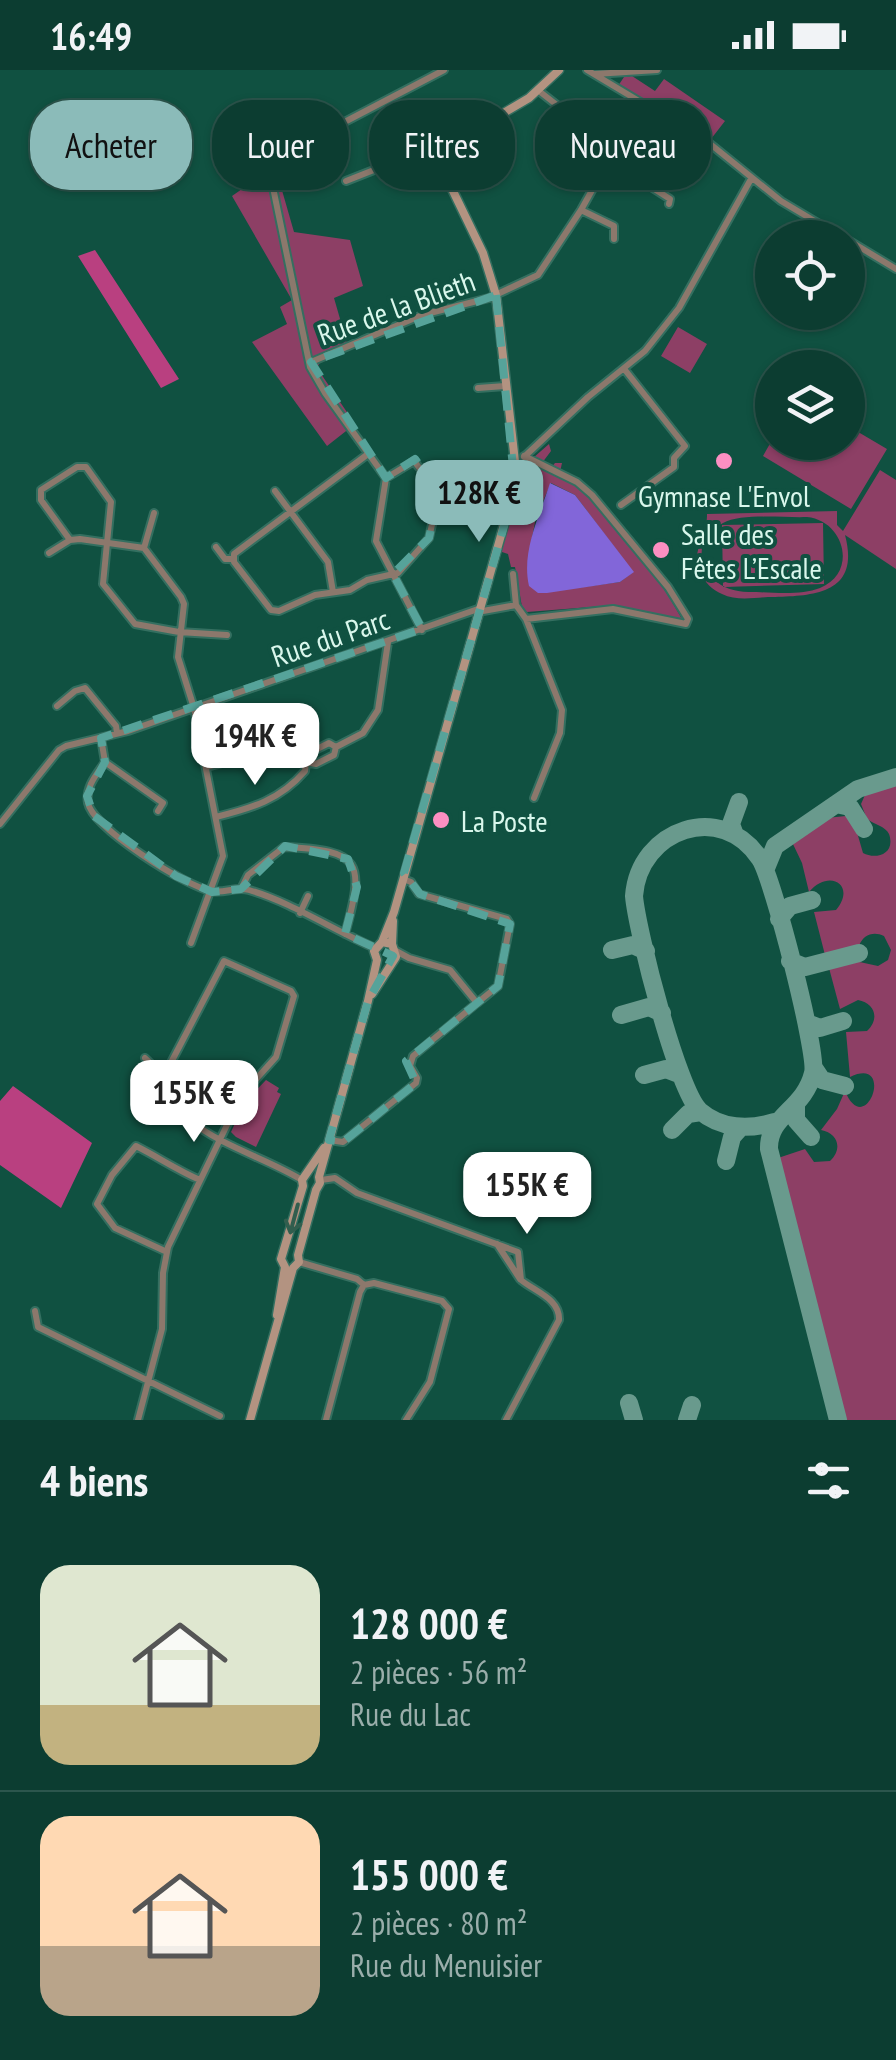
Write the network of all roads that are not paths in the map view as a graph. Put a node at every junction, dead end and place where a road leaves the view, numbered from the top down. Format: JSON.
{"nodes":[{"id":1,"x":444,"y":70,"type":"edge"},
{"id":2,"x":559,"y":70,"type":"edge"},
{"id":3,"x":657,"y":70,"type":"edge"},
{"id":4,"x":590,"y":72,"type":"edge"},
{"id":5,"x":538,"y":91,"type":"junction"},
{"id":6,"x":550,"y":100,"type":"edge"},
{"id":7,"x":515,"y":105,"type":"edge"},
{"id":8,"x":751,"y":179,"type":"junction"},
{"id":9,"x":455,"y":190,"type":"edge"},
{"id":10,"x":593,"y":190,"type":"edge"},
{"id":11,"x":658,"y":190,"type":"edge"},
{"id":12,"x":668,"y":204,"type":"dead end"},
{"id":13,"x":582,"y":210,"type":"junction"},
{"id":14,"x":813,"y":220,"type":"edge"},
{"id":15,"x":614,"y":238,"type":"dead end"},
{"id":16,"x":865,"y":251,"type":"edge"},
{"id":17,"x":896,"y":269,"type":"edge"},
{"id":18,"x":496,"y":295,"type":"junction"},
{"id":19,"x":311,"y":362,"type":"junction"},
{"id":20,"x":624,"y":370,"type":"junction"},
{"id":21,"x":505,"y":386,"type":"junction"},
{"id":22,"x":478,"y":388,"type":"dead end"},
{"id":23,"x":368,"y":454,"type":"junction"},
{"id":24,"x":520,"y":458,"type":"junction"},
{"id":25,"x":386,"y":478,"type":"junction"},
{"id":26,"x":275,"y":492,"type":"dead end"},
{"id":27,"x":622,"y":505,"type":"dead end"},
{"id":28,"x":290,"y":512,"type":"junction"},
{"id":29,"x":154,"y":513,"type":"dead end"},
{"id":30,"x":70,"y":540,"type":"junction"},
{"id":31,"x":108,"y":543,"type":"junction"},
{"id":32,"x":216,"y":547,"type":"dead end"},
{"id":33,"x":144,"y":548,"type":"junction"},
{"id":34,"x":49,"y":553,"type":"dead end"},
{"id":35,"x":232,"y":559,"type":"junction"},
{"id":36,"x":393,"y":574,"type":"junction"},
{"id":37,"x":512,"y":574,"type":"dead end"},
{"id":38,"x":334,"y":592,"type":"junction"},
{"id":39,"x":516,"y":605,"type":"junction"},
{"id":40,"x":478,"y":609,"type":"junction"},
{"id":41,"x":526,"y":619,"type":"junction"},
{"id":42,"x":422,"y":630,"type":"junction"},
{"id":43,"x":179,"y":632,"type":"junction"},
{"id":44,"x":226,"y":636,"type":"dead end"},
{"id":45,"x":388,"y":642,"type":"junction"},
{"id":46,"x":57,"y":706,"type":"dead end"},
{"id":47,"x":194,"y":708,"type":"junction"},
{"id":48,"x":117,"y":733,"type":"junction"},
{"id":49,"x":101,"y":738,"type":"junction"},
{"id":50,"x":336,"y":747,"type":"junction"},
{"id":51,"x":106,"y":762,"type":"junction"},
{"id":52,"x":306,"y":762,"type":"junction"},
{"id":53,"x":206,"y":767,"type":"junction"},
{"id":54,"x":534,"y":798,"type":"dead end"},
{"id":55,"x":158,"y":812,"type":"dead end"},
{"id":56,"x":216,"y":816,"type":"junction"},
{"id":57,"x":0,"y":824,"type":"edge"},
{"id":58,"x":403,"y":878,"type":"junction"},
{"id":59,"x":241,"y":889,"type":"junction"},
{"id":60,"x":212,"y":892,"type":"junction"},
{"id":61,"x":308,"y":896,"type":"dead end"},
{"id":62,"x":394,"y":912,"type":"junction"},
{"id":63,"x":300,"y":913,"type":"junction"},
{"id":64,"x":345,"y":934,"type":"junction"},
{"id":65,"x":191,"y":943,"type":"dead end"},
{"id":66,"x":378,"y":945,"type":"junction"},
{"id":67,"x":393,"y":954,"type":"junction"},
{"id":68,"x":377,"y":960,"type":"junction"},
{"id":69,"x":368,"y":1001,"type":"junction"},
{"id":70,"x":477,"y":1003,"type":"junction"},
{"id":71,"x":146,"y":1058,"type":"dead end"},
{"id":72,"x":164,"y":1076,"type":"junction"},
{"id":73,"x":220,"y":1138,"type":"junction"},
{"id":74,"x":329,"y":1140,"type":"junction"},
{"id":75,"x":305,"y":1178,"type":"junction"},
{"id":76,"x":320,"y":1178,"type":"junction"},
{"id":77,"x":200,"y":1180,"type":"junction"},
{"id":78,"x":316,"y":1190,"type":"junction"},
{"id":79,"x":496,"y":1243,"type":"junction"},
{"id":80,"x":167,"y":1252,"type":"junction"},
{"id":81,"x":285,"y":1252,"type":"junction"},
{"id":82,"x":294,"y":1263,"type":"junction"},
{"id":83,"x":521,"y":1280,"type":"junction"},
{"id":84,"x":364,"y":1285,"type":"junction"},
{"id":85,"x":35,"y":1311,"type":"dead end"},
{"id":86,"x":150,"y":1380,"type":"junction"},
{"id":87,"x":220,"y":1416,"type":"dead end"},
{"id":88,"x":138,"y":1420,"type":"edge"},
{"id":89,"x":250,"y":1420,"type":"edge"},
{"id":90,"x":326,"y":1420,"type":"edge"},
{"id":91,"x":406,"y":1420,"type":"edge"},
{"id":92,"x":506,"y":1420,"type":"edge"}],
"edges":[{"from":1,"to":19,"type":"street"},
{"from":2,"to":5,"type":"main road"},
{"from":3,"to":4,"type":"street"},
{"from":4,"to":8,"type":"street"},
{"from":5,"to":6,"type":"street"},
{"from":5,"to":7,"type":"main road"},
{"from":8,"to":14,"type":"street"},
{"from":8,"to":20,"type":"street"},
{"from":9,"to":18,"type":"main road"},
{"from":10,"to":13,"type":"street"},
{"from":11,"to":12,"type":"street"},
{"from":13,"to":15,"type":"street"},
{"from":13,"to":18,"type":"street","name":"Rue de la Blieth"},
{"from":16,"to":17,"type":"street"},
{"from":18,"to":19,"type":"street","name":"Rue de la Blieth"},
{"from":18,"to":21,"type":"main road"},
{"from":19,"to":23,"type":"street"},
{"from":20,"to":24,"type":"street"},
{"from":20,"to":27,"type":"street"},
{"from":21,"to":22,"type":"street"},
{"from":21,"to":24,"type":"main road"},
{"from":23,"to":25,"type":"street"},
{"from":23,"to":28,"type":"street"},
{"from":24,"to":40,"type":"main road"},
{"from":24,"to":41,"type":"street"},
{"from":25,"to":36,"type":"street"},
{"from":25,"to":36,"type":"street"},
{"from":26,"to":28,"type":"street"},
{"from":28,"to":35,"type":"street"},
{"from":28,"to":38,"type":"street"},
{"from":29,"to":33,"type":"street"},
{"from":30,"to":31,"type":"street"},
{"from":30,"to":31,"type":"street"},
{"from":30,"to":34,"type":"street"},
{"from":31,"to":33,"type":"street"},
{"from":31,"to":43,"type":"street"},
{"from":32,"to":35,"type":"street"},
{"from":33,"to":43,"type":"street"},
{"from":35,"to":38,"type":"street"},
{"from":36,"to":38,"type":"street"},
{"from":36,"to":42,"type":"street"},
{"from":37,"to":39,"type":"street"},
{"from":39,"to":40,"type":"street","name":"Rue du Parc"},
{"from":39,"to":41,"type":"street"},
{"from":40,"to":42,"type":"street","name":"Rue du Parc"},
{"from":40,"to":58,"type":"main road"},
{"from":41,"to":54,"type":"street"},
{"from":42,"to":45,"type":"street","name":"Rue du Parc"},
{"from":43,"to":44,"type":"street"},
{"from":43,"to":47,"type":"street"},
{"from":45,"to":47,"type":"street","name":"Rue du Parc"},
{"from":45,"to":50,"type":"street"},
{"from":46,"to":48,"type":"street"},
{"from":47,"to":48,"type":"street","name":"Rue du Parc"},
{"from":47,"to":53,"type":"street"},
{"from":48,"to":49,"type":"street","name":"Rue du Parc"},
{"from":49,"to":51,"type":"street"},
{"from":49,"to":57,"type":"street","name":"Rue du Parc"},
{"from":50,"to":52,"type":"street"},
{"from":50,"to":52,"type":"street"},
{"from":51,"to":55,"type":"street"},
{"from":51,"to":60,"type":"street"},
{"from":52,"to":53,"type":"street"},
{"from":52,"to":56,"type":"street"},
{"from":53,"to":56,"type":"street"},
{"from":56,"to":60,"type":"street"},
{"from":58,"to":62,"type":"main road"},
{"from":58,"to":70,"type":"street"},
{"from":59,"to":60,"type":"street"},
{"from":59,"to":63,"type":"street"},
{"from":59,"to":64,"type":"street"},
{"from":60,"to":65,"type":"street"},
{"from":61,"to":63,"type":"street"},
{"from":62,"to":66,"type":"main road"},
{"from":62,"to":67,"type":"main road"},
{"from":63,"to":64,"type":"street"},
{"from":64,"to":66,"type":"street"},
{"from":66,"to":67,"type":"main road"},
{"from":66,"to":68,"type":"main road"},
{"from":67,"to":68,"type":"main road"},
{"from":67,"to":69,"type":"main road"},
{"from":67,"to":70,"type":"street"},
{"from":68,"to":69,"type":"main road"},
{"from":69,"to":74,"type":"main road"},
{"from":70,"to":74,"type":"street"},
{"from":71,"to":72,"type":"street"},
{"from":72,"to":73,"type":"street"},
{"from":72,"to":73,"type":"street"},
{"from":73,"to":75,"type":"street"},
{"from":73,"to":77,"type":"street"},
{"from":74,"to":75,"type":"main road"},
{"from":74,"to":76,"type":"main road"},
{"from":75,"to":76,"type":"main road"},
{"from":75,"to":78,"type":"main road"},
{"from":75,"to":81,"type":"main road","one_way":true},
{"from":76,"to":78,"type":"main road"},
{"from":76,"to":79,"type":"street"},
{"from":77,"to":80,"type":"street"},
{"from":77,"to":80,"type":"street"},
{"from":78,"to":82,"type":"main road"},
{"from":79,"to":83,"type":"street"},
{"from":79,"to":83,"type":"street"},
{"from":80,"to":86,"type":"street"},
{"from":81,"to":82,"type":"main road"},
{"from":81,"to":82,"type":"main road"},
{"from":82,"to":84,"type":"street"},
{"from":82,"to":89,"type":"main road"},
{"from":83,"to":92,"type":"street"},
{"from":84,"to":90,"type":"street"},
{"from":84,"to":91,"type":"street"},
{"from":85,"to":86,"type":"street"},
{"from":86,"to":87,"type":"street"},
{"from":86,"to":88,"type":"street"}]}
